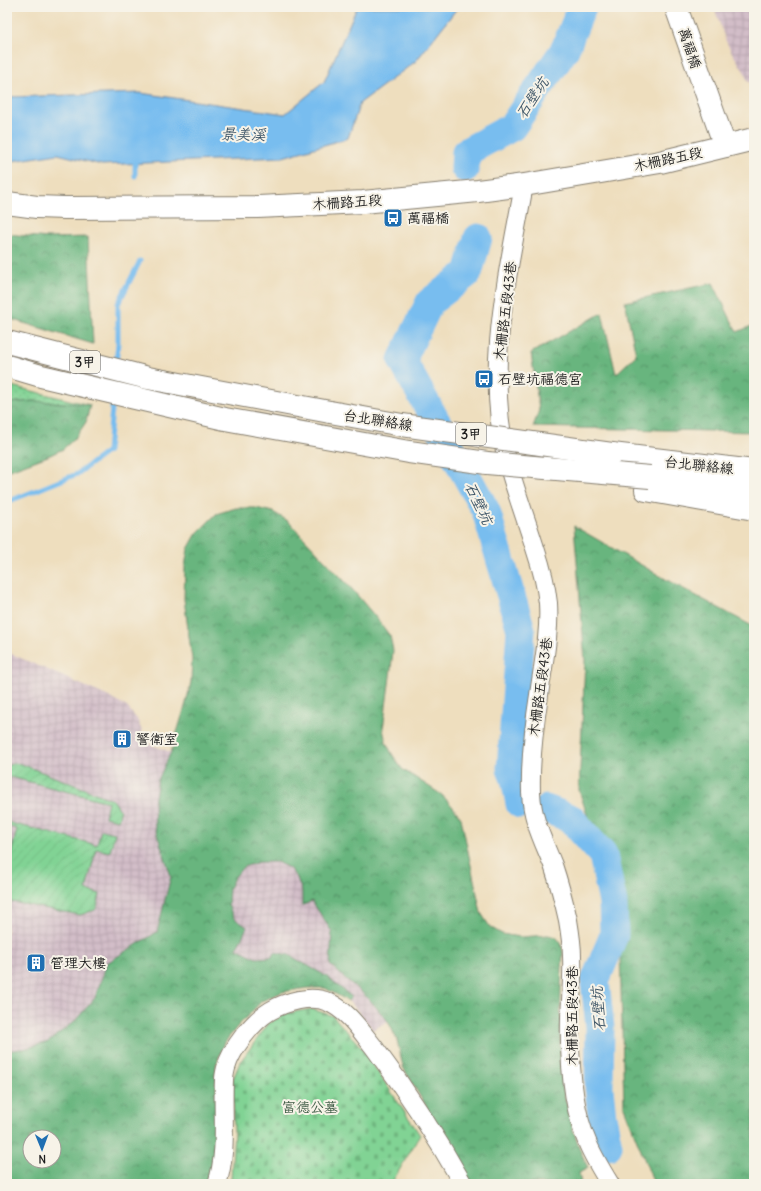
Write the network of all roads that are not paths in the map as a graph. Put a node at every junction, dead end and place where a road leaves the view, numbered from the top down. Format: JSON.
{"nodes":[{"id":1,"x":676,"y":7,"type":"edge"},
{"id":2,"x":754,"y":139,"type":"edge"},
{"id":3,"x":725,"y":146,"type":"junction"},
{"id":4,"x":524,"y":185,"type":"junction"},
{"id":5,"x":7,"y":204,"type":"edge"},
{"id":6,"x":15,"y":344,"type":"edge"},
{"id":7,"x":7,"y":366,"type":"edge"},
{"id":8,"x":754,"y":458,"type":"edge"},
{"id":9,"x":754,"y":471,"type":"edge"},
{"id":10,"x":649,"y":476,"type":"junction"},
{"id":11,"x":754,"y":490,"type":"edge"},
{"id":12,"x":754,"y":509,"type":"edge"},
{"id":13,"x":217,"y":1184,"type":"edge"},
{"id":14,"x":463,"y":1184,"type":"edge"},
{"id":15,"x":610,"y":1184,"type":"edge"}],
"edges":[{"from":1,"to":3,"type":"main road","name":"萬福橋"},
{"from":2,"to":3,"type":"main road","name":"木柵路五段"},
{"from":3,"to":4,"type":"main road","name":"木柵路五段"},
{"from":4,"to":5,"type":"main road","name":"木柵路五段"},
{"from":4,"to":15,"type":"street","name":"木柵路五段43巷"},
{"from":6,"to":10,"type":"main road","name":"台北聯絡線","number":"3甲","bridge":true},
{"from":7,"to":10,"type":"main road","name":"台北聯絡線","number":"3甲","bridge":true},
{"from":8,"to":10,"type":"main road"},
{"from":9,"to":10,"type":"main road","name":"台北聯絡線","number":"3甲"},
{"from":10,"to":11,"type":"main road","name":"台北聯絡線","number":"3甲"},
{"from":10,"to":12,"type":"main road"},
{"from":13,"to":14,"type":"street"}]}
